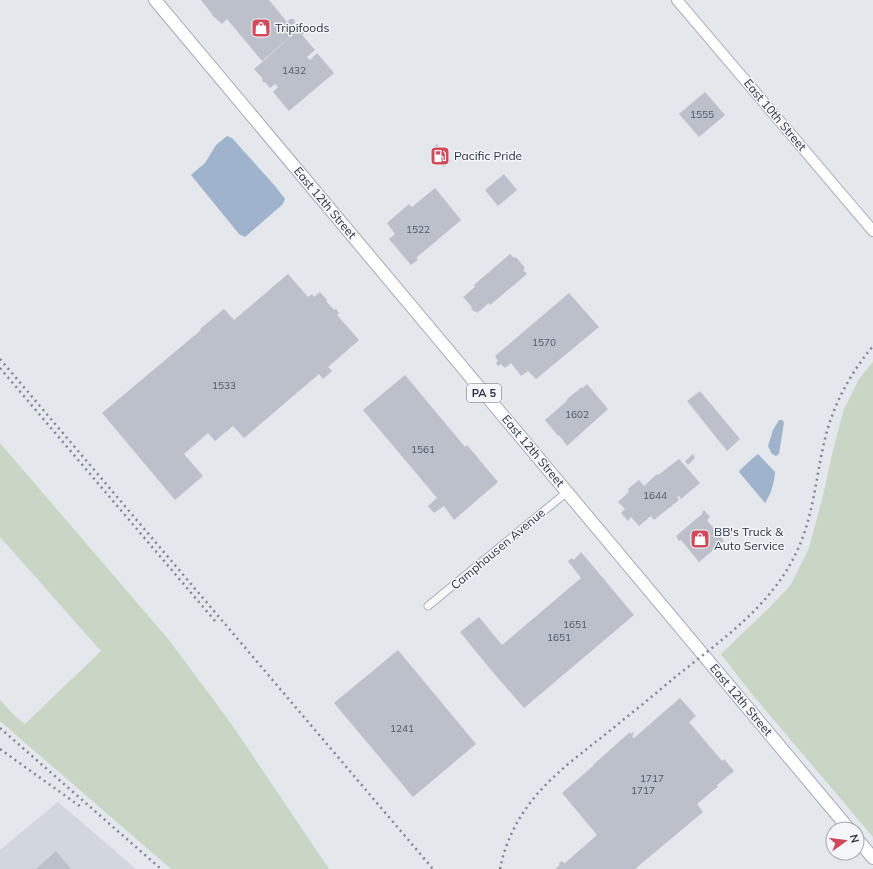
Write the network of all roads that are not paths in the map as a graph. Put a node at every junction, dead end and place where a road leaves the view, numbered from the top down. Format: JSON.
{"nodes":[{"id":1,"x":155,"y":0,"type":"edge"},
{"id":2,"x":677,"y":0,"type":"edge"},
{"id":3,"x":873,"y":231,"type":"edge"},
{"id":4,"x":567,"y":492,"type":"junction"},
{"id":5,"x":428,"y":606,"type":"dead end"},
{"id":6,"x":842,"y":821,"type":"edge"},
{"id":7,"x":865,"y":848,"type":"edge"},
{"id":8,"x":873,"y":858,"type":"edge"}],
"edges":[{"from":1,"to":4,"type":"main road","name":"East 12th Street","number":"PA 5"},
{"from":2,"to":3,"type":"street","name":"East 10th Street"},
{"from":4,"to":5,"type":"street","name":"Camphausen Avenue"},
{"from":4,"to":6,"type":"main road","name":"East 12th Street","number":"PA 5"},
{"from":7,"to":8,"type":"main road"}]}
